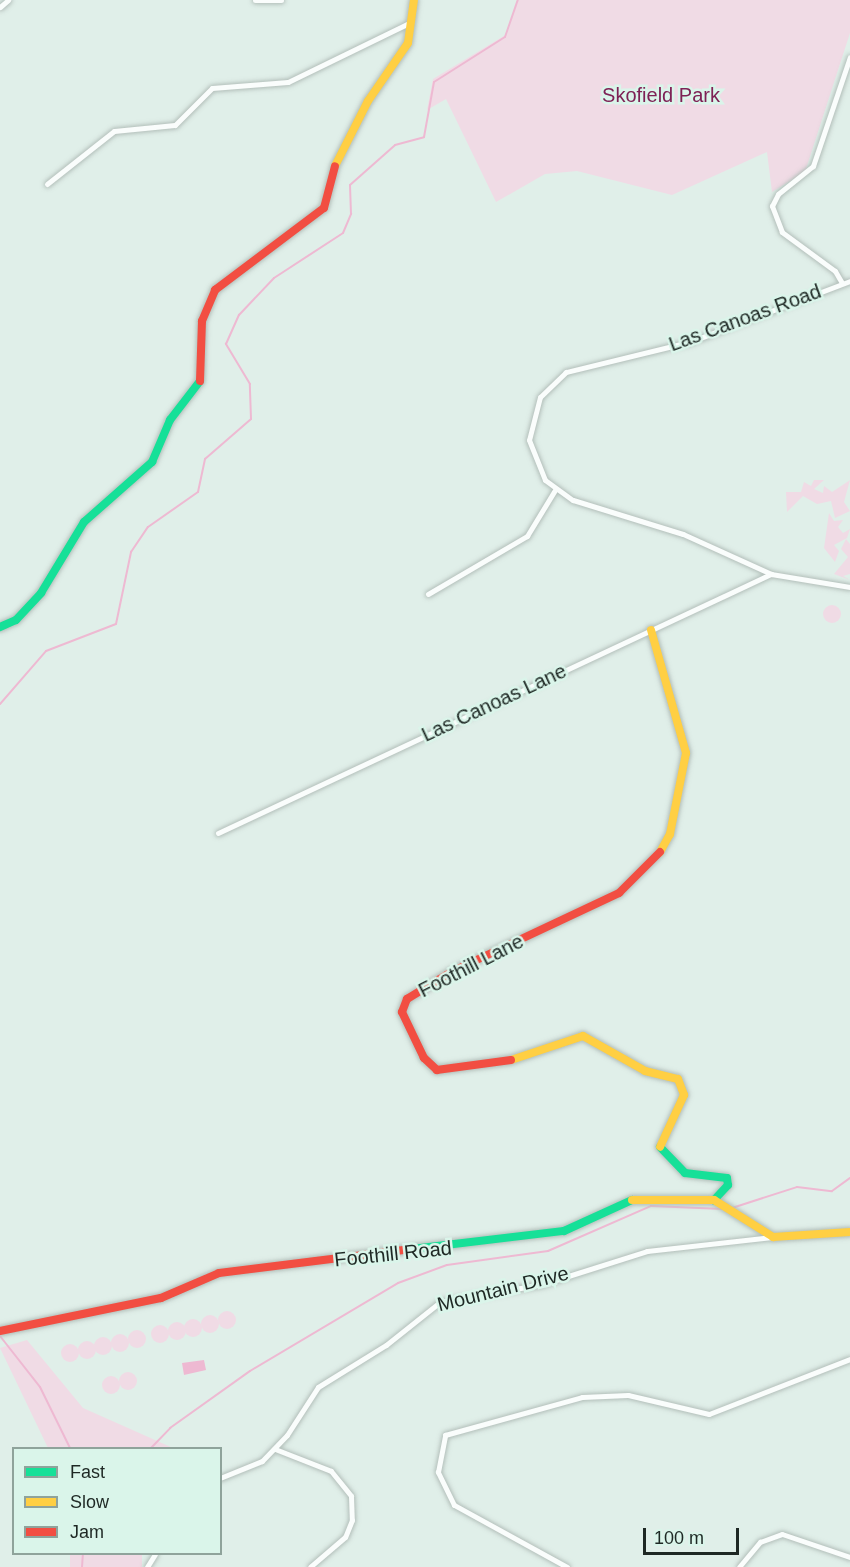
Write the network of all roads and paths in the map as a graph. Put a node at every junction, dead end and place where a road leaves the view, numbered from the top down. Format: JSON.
{"nodes":[{"id":1,"x":8,"y":0,"type":"edge"},
{"id":2,"x":255,"y":0,"type":"edge"},
{"id":3,"x":281,"y":0,"type":"edge"},
{"id":4,"x":414,"y":0,"type":"edge"},
{"id":5,"x":0,"y":7,"type":"edge"},
{"id":6,"x":411,"y":22,"type":"junction"},
{"id":7,"x":850,"y":57,"type":"edge"},
{"id":8,"x":47,"y":184,"type":"dead end"},
{"id":9,"x":850,"y":281,"type":"edge"},
{"id":10,"x":842,"y":283,"type":"junction"},
{"id":11,"x":555,"y":490,"type":"junction"},
{"id":12,"x":771,"y":574,"type":"junction"},
{"id":13,"x":850,"y":587,"type":"edge"},
{"id":14,"x":429,"y":594,"type":"dead end"},
{"id":15,"x":0,"y":627,"type":"edge"},
{"id":16,"x":651,"y":630,"type":"junction"},
{"id":17,"x":218,"y":833,"type":"dead end"},
{"id":18,"x":714,"y":1200,"type":"junction"},
{"id":19,"x":850,"y":1232,"type":"edge"},
{"id":20,"x":773,"y":1237,"type":"junction"},
{"id":21,"x":0,"y":1331,"type":"edge"},
{"id":22,"x":850,"y":1359,"type":"edge"},
{"id":23,"x":275,"y":1449,"type":"junction"},
{"id":24,"x":222,"y":1477,"type":"edge"},
{"id":25,"x":850,"y":1557,"type":"edge"},
{"id":26,"x":310,"y":1567,"type":"edge"},
{"id":27,"x":567,"y":1567,"type":"edge"},
{"id":28,"x":740,"y":1567,"type":"edge"}],
"edges":[{"from":1,"to":5,"type":"street"},
{"from":2,"to":3,"type":"street"},
{"from":4,"to":6,"type":"street"},
{"from":6,"to":8,"type":"street"},
{"from":6,"to":15,"type":"street"},
{"from":7,"to":10,"type":"street","name":"Las Canoas Road"},
{"from":9,"to":10,"type":"street"},
{"from":10,"to":11,"type":"street","name":"Las Canoas Road"},
{"from":11,"to":12,"type":"street"},
{"from":11,"to":14,"type":"street"},
{"from":12,"to":13,"type":"street"},
{"from":12,"to":16,"type":"street","name":"Las Canoas Lane"},
{"from":16,"to":17,"type":"street","name":"Las Canoas Lane"},
{"from":16,"to":18,"type":"street","name":"Foothill Lane"},
{"from":18,"to":20,"type":"street"},
{"from":18,"to":21,"type":"street","name":"Foothill Road"},
{"from":19,"to":20,"type":"street","name":"Mountain Drive"},
{"from":20,"to":23,"type":"street","name":"Mountain Drive"},
{"from":22,"to":27,"type":"street"},
{"from":23,"to":24,"type":"street","name":"Mountain Drive"},
{"from":23,"to":26,"type":"street"},
{"from":25,"to":28,"type":"street"}]}
